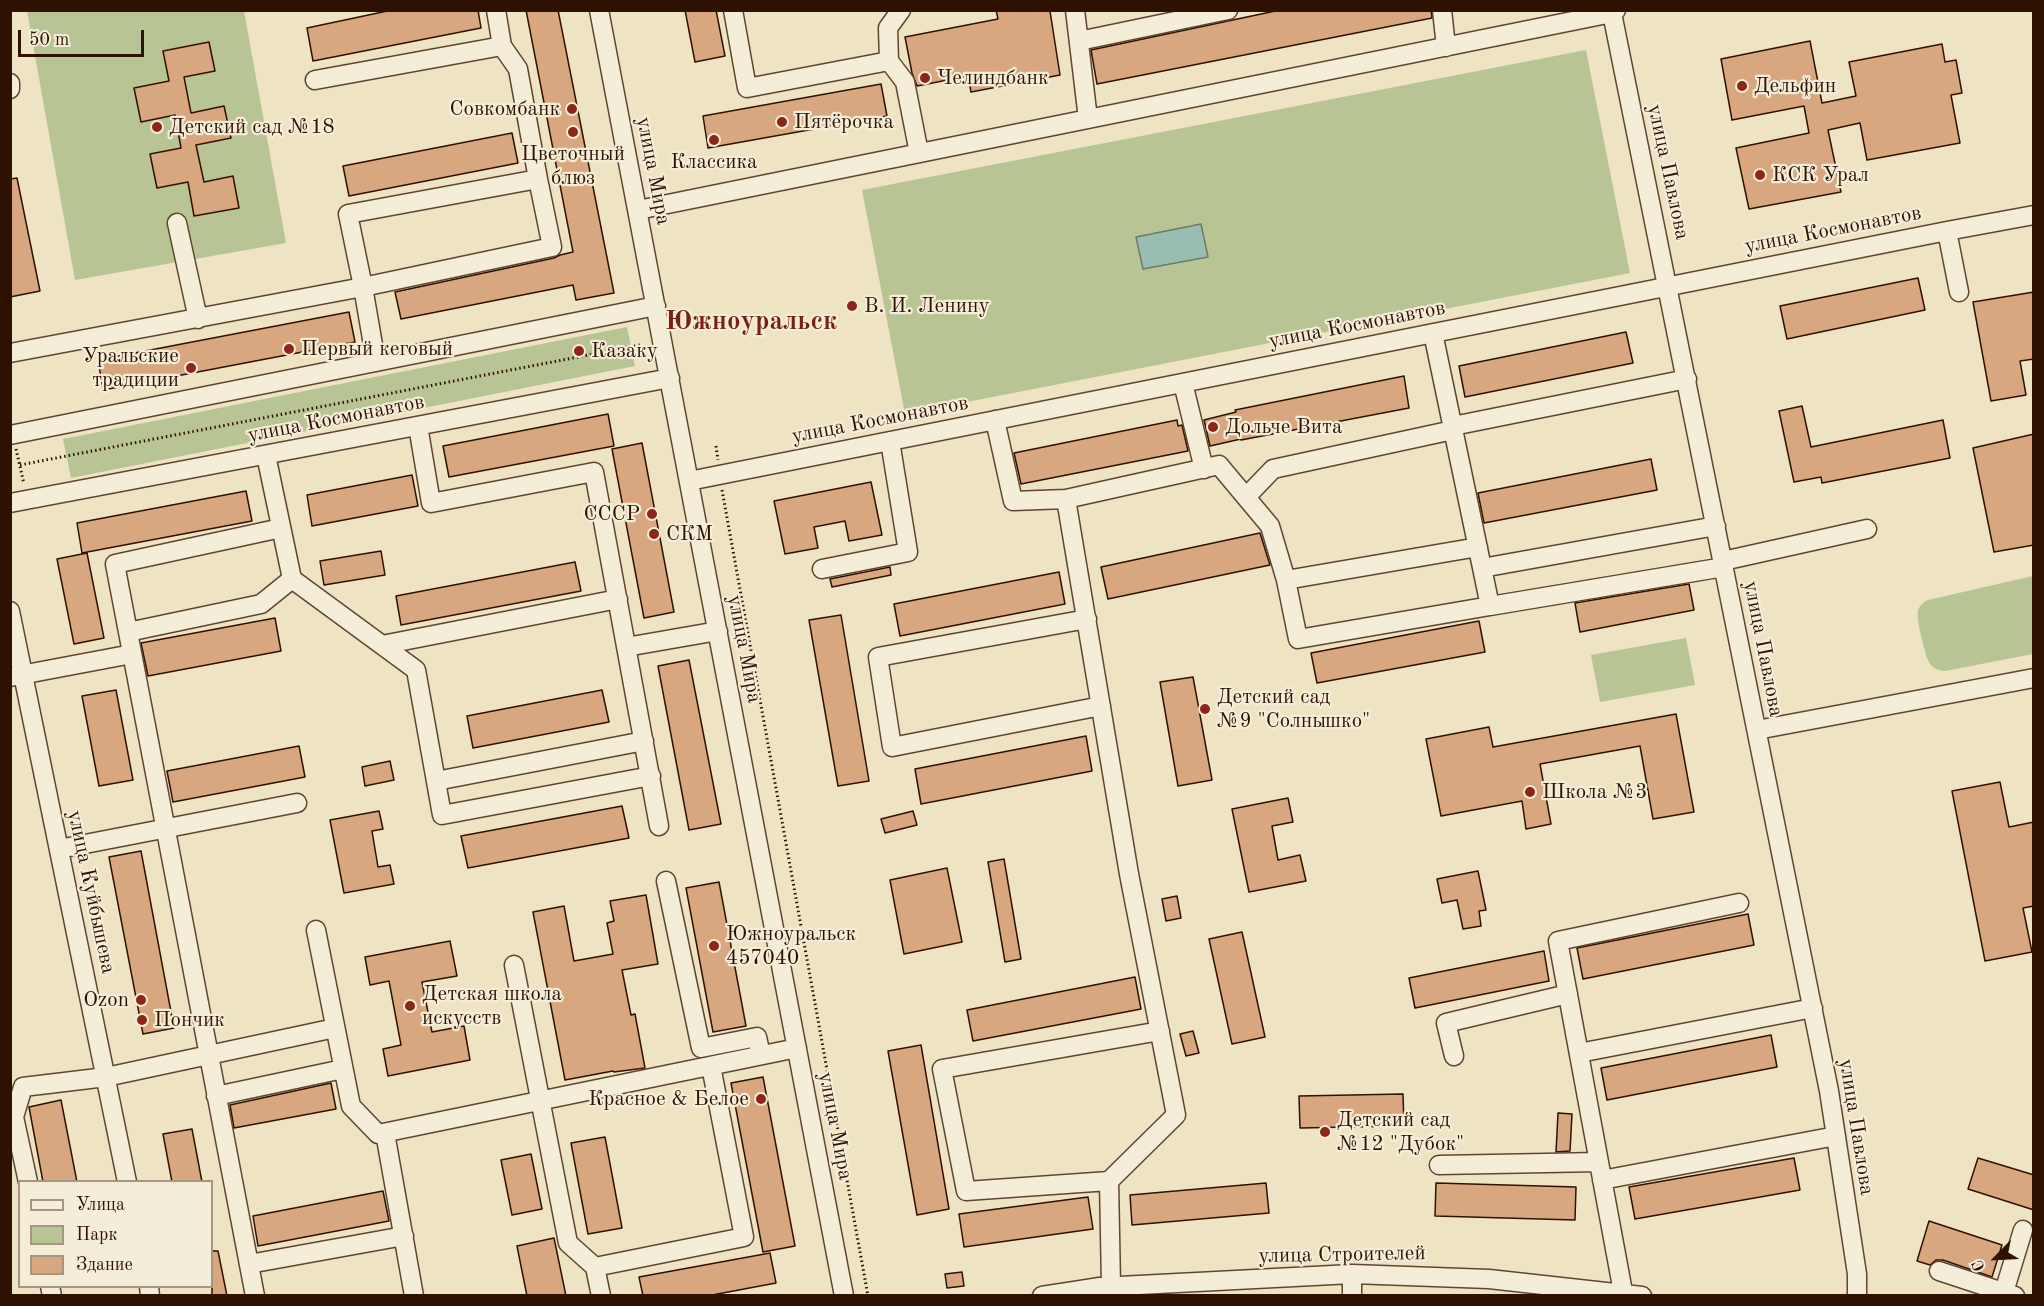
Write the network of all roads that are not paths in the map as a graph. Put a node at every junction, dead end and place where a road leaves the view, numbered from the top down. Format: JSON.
{"nodes":[{"id":1,"x":496,"y":10,"type":"edge"},
{"id":2,"x":599,"y":10,"type":"edge"},
{"id":3,"x":733,"y":10,"type":"edge"},
{"id":4,"x":901,"y":10,"type":"edge"},
{"id":5,"x":1075,"y":10,"type":"edge"},
{"id":6,"x":1228,"y":10,"type":"edge"},
{"id":7,"x":1442,"y":10,"type":"edge"},
{"id":8,"x":1614,"y":12,"type":"edge"},
{"id":9,"x":1079,"y":41,"type":"junction"},
{"id":10,"x":502,"y":46,"type":"junction"},
{"id":11,"x":1446,"y":46,"type":"junction"},
{"id":12,"x":889,"y":61,"type":"junction"},
{"id":13,"x":315,"y":80,"type":"dead end"},
{"id":14,"x":10,"y":83,"type":"edge"},
{"id":15,"x":10,"y":89,"type":"edge"},
{"id":16,"x":1088,"y":119,"type":"junction"},
{"id":17,"x":919,"y":153,"type":"junction"},
{"id":18,"x":538,"y":179,"type":"junction"},
{"id":19,"x":638,"y":210,"type":"junction"},
{"id":20,"x":2034,"y":215,"type":"edge"},
{"id":21,"x":177,"y":223,"type":"dead end"},
{"id":22,"x":1947,"y":231,"type":"junction"},
{"id":23,"x":1668,"y":286,"type":"junction"},
{"id":24,"x":363,"y":287,"type":"junction"},
{"id":25,"x":1959,"y":292,"type":"dead end"},
{"id":26,"x":656,"y":306,"type":"junction"},
{"id":27,"x":198,"y":318,"type":"junction"},
{"id":28,"x":1433,"y":333,"type":"junction"},
{"id":29,"x":10,"y":353,"type":"edge"},
{"id":30,"x":376,"y":362,"type":"junction"},
{"id":31,"x":670,"y":378,"type":"junction"},
{"id":32,"x":1686,"y":379,"type":"junction"},
{"id":33,"x":1183,"y":383,"type":"junction"},
{"id":34,"x":995,"y":420,"type":"junction"},
{"id":35,"x":418,"y":426,"type":"junction"},
{"id":36,"x":1453,"y":428,"type":"junction"},
{"id":37,"x":12,"y":435,"type":"edge"},
{"id":38,"x":890,"y":441,"type":"junction"},
{"id":39,"x":266,"y":455,"type":"junction"},
{"id":40,"x":1204,"y":469,"type":"junction"},
{"id":41,"x":689,"y":481,"type":"junction"},
{"id":42,"x":1246,"y":497,"type":"junction"},
{"id":43,"x":1066,"y":499,"type":"junction"},
{"id":44,"x":19,"y":502,"type":"edge"},
{"id":45,"x":1716,"y":526,"type":"junction"},
{"id":46,"x":281,"y":528,"type":"junction"},
{"id":47,"x":1868,"y":529,"type":"dead end"},
{"id":48,"x":1478,"y":547,"type":"junction"},
{"id":49,"x":1724,"y":564,"type":"junction"},
{"id":50,"x":1482,"y":568,"type":"junction"},
{"id":51,"x":822,"y":569,"type":"dead end"},
{"id":52,"x":292,"y":579,"type":"junction"},
{"id":53,"x":1286,"y":580,"type":"junction"},
{"id":54,"x":618,"y":599,"type":"junction"},
{"id":55,"x":1490,"y":606,"type":"junction"},
{"id":56,"x":10,"y":611,"type":"edge"},
{"id":57,"x":1087,"y":619,"type":"junction"},
{"id":58,"x":718,"y":631,"type":"junction"},
{"id":59,"x":128,"y":632,"type":"junction"},
{"id":60,"x":382,"y":645,"type":"junction"},
{"id":61,"x":626,"y":647,"type":"junction"},
{"id":62,"x":132,"y":654,"type":"junction"},
{"id":63,"x":17,"y":676,"type":"edge"},
{"id":64,"x":2034,"y":678,"type":"edge"},
{"id":65,"x":1101,"y":706,"type":"junction"},
{"id":66,"x":1757,"y":730,"type":"junction"},
{"id":67,"x":644,"y":741,"type":"junction"},
{"id":68,"x":651,"y":776,"type":"junction"},
{"id":69,"x":436,"y":781,"type":"junction"},
{"id":70,"x":297,"y":803,"type":"dead end"},
{"id":71,"x":659,"y":826,"type":"dead end"},
{"id":72,"x":165,"y":828,"type":"junction"},
{"id":73,"x":59,"y":849,"type":"junction"},
{"id":74,"x":666,"y":881,"type":"dead end"},
{"id":75,"x":1739,"y":903,"type":"dead end"},
{"id":76,"x":316,"y":930,"type":"dead end"},
{"id":77,"x":514,"y":965,"type":"dead end"},
{"id":78,"x":1568,"y":994,"type":"junction"},
{"id":79,"x":1813,"y":1008,"type":"junction"},
{"id":80,"x":335,"y":1028,"type":"junction"},
{"id":81,"x":1160,"y":1031,"type":"junction"},
{"id":82,"x":797,"y":1048,"type":"junction"},
{"id":83,"x":1579,"y":1053,"type":"junction"},
{"id":84,"x":761,"y":1055,"type":"junction"},
{"id":85,"x":208,"y":1056,"type":"junction"},
{"id":86,"x":1454,"y":1056,"type":"dead end"},
{"id":87,"x":711,"y":1066,"type":"junction"},
{"id":88,"x":343,"y":1070,"type":"junction"},
{"id":89,"x":106,"y":1077,"type":"junction"},
{"id":90,"x":216,"y":1096,"type":"junction"},
{"id":91,"x":541,"y":1101,"type":"junction"},
{"id":92,"x":385,"y":1133,"type":"junction"},
{"id":93,"x":1836,"y":1136,"type":"junction"},
{"id":94,"x":1599,"y":1162,"type":"junction"},
{"id":95,"x":1439,"y":1165,"type":"dead end"},
{"id":96,"x":28,"y":1180,"type":"edge"},
{"id":97,"x":127,"y":1180,"type":"edge"},
{"id":98,"x":1602,"y":1180,"type":"junction"},
{"id":99,"x":1108,"y":1181,"type":"junction"},
{"id":100,"x":2023,"y":1230,"type":"dead end"},
{"id":101,"x":404,"y":1236,"type":"junction"},
{"id":102,"x":249,"y":1264,"type":"junction"},
{"id":103,"x":595,"y":1267,"type":"junction"},
{"id":104,"x":1939,"y":1271,"type":"dead end"},
{"id":105,"x":1352,"y":1274,"type":"junction"},
{"id":106,"x":1111,"y":1286,"type":"junction"},
{"id":107,"x":1623,"y":1292,"type":"junction"},
{"id":108,"x":2010,"y":1294,"type":"edge"},
{"id":109,"x":255,"y":1296,"type":"edge"},
{"id":110,"x":414,"y":1296,"type":"edge"},
{"id":111,"x":601,"y":1296,"type":"edge"},
{"id":112,"x":844,"y":1296,"type":"edge"},
{"id":113,"x":1042,"y":1296,"type":"edge"},
{"id":114,"x":1352,"y":1296,"type":"edge"},
{"id":115,"x":1642,"y":1296,"type":"edge"},
{"id":116,"x":1857,"y":1296,"type":"edge"}],
"edges":[{"from":1,"to":10,"type":"street"},
{"from":2,"to":19,"type":"street","name":"улица Мира"},
{"from":3,"to":12,"type":"street"},
{"from":4,"to":12,"type":"street"},
{"from":5,"to":9,"type":"street"},
{"from":6,"to":9,"type":"street"},
{"from":7,"to":11,"type":"street"},
{"from":8,"to":11,"type":"street"},
{"from":8,"to":23,"type":"street","name":"улица Павлова"},
{"from":9,"to":16,"type":"street"},
{"from":10,"to":13,"type":"street"},
{"from":10,"to":18,"type":"street"},
{"from":11,"to":16,"type":"street"},
{"from":12,"to":17,"type":"street"},
{"from":14,"to":15,"type":"street"},
{"from":16,"to":17,"type":"street"},
{"from":17,"to":19,"type":"street"},
{"from":18,"to":24,"type":"street"},
{"from":18,"to":24,"type":"street"},
{"from":19,"to":26,"type":"street","name":"улица Мира"},
{"from":20,"to":22,"type":"street","name":"улица Космонавтов"},
{"from":21,"to":27,"type":"street"},
{"from":22,"to":23,"type":"street","name":"улица Космонавтов"},
{"from":22,"to":25,"type":"street"},
{"from":23,"to":28,"type":"street","name":"улица Космонавтов"},
{"from":23,"to":32,"type":"street","name":"улица Павлова"},
{"from":24,"to":27,"type":"street"},
{"from":24,"to":30,"type":"street"},
{"from":26,"to":30,"type":"street"},
{"from":26,"to":31,"type":"street","name":"улица Мира"},
{"from":27,"to":29,"type":"street"},
{"from":28,"to":33,"type":"street","name":"улица Космонавтов"},
{"from":28,"to":36,"type":"street"},
{"from":30,"to":37,"type":"street"},
{"from":31,"to":35,"type":"street","name":"улица Космонавтов"},
{"from":31,"to":41,"type":"street","name":"улица Мира"},
{"from":32,"to":36,"type":"street"},
{"from":32,"to":45,"type":"street","name":"улица Павлова"},
{"from":33,"to":34,"type":"street","name":"улица Космонавтов"},
{"from":33,"to":40,"type":"street"},
{"from":34,"to":38,"type":"street","name":"улица Космонавтов"},
{"from":34,"to":43,"type":"street"},
{"from":35,"to":39,"type":"street","name":"улица Космонавтов"},
{"from":35,"to":54,"type":"street"},
{"from":36,"to":42,"type":"street"},
{"from":36,"to":48,"type":"street"},
{"from":38,"to":41,"type":"street","name":"улица Космонавтов"},
{"from":38,"to":51,"type":"street"},
{"from":39,"to":44,"type":"street","name":"улица Космонавтов"},
{"from":39,"to":46,"type":"street"},
{"from":40,"to":42,"type":"street"},
{"from":40,"to":43,"type":"street"},
{"from":41,"to":58,"type":"street","name":"улица Мира"},
{"from":42,"to":53,"type":"street"},
{"from":43,"to":57,"type":"street"},
{"from":45,"to":49,"type":"street","name":"улица Павлова"},
{"from":45,"to":50,"type":"street"},
{"from":46,"to":52,"type":"street"},
{"from":46,"to":59,"type":"street"},
{"from":47,"to":49,"type":"street"},
{"from":48,"to":50,"type":"street"},
{"from":48,"to":53,"type":"street"},
{"from":49,"to":55,"type":"street"},
{"from":49,"to":66,"type":"street","name":"улица Павлова"},
{"from":50,"to":55,"type":"street"},
{"from":52,"to":59,"type":"street"},
{"from":52,"to":60,"type":"street"},
{"from":53,"to":55,"type":"street"},
{"from":54,"to":60,"type":"street"},
{"from":54,"to":61,"type":"street"},
{"from":56,"to":63,"type":"street","name":"улица Куйбышева"},
{"from":57,"to":65,"type":"street"},
{"from":57,"to":65,"type":"street"},
{"from":58,"to":61,"type":"street"},
{"from":58,"to":82,"type":"street","name":"улица Мира"},
{"from":59,"to":62,"type":"street"},
{"from":60,"to":69,"type":"street"},
{"from":61,"to":67,"type":"street"},
{"from":62,"to":63,"type":"street"},
{"from":62,"to":72,"type":"street"},
{"from":63,"to":73,"type":"street","name":"улица Куйбышева"},
{"from":64,"to":66,"type":"street"},
{"from":65,"to":81,"type":"street"},
{"from":66,"to":79,"type":"street","name":"улица Павлова"},
{"from":67,"to":68,"type":"street"},
{"from":67,"to":69,"type":"street"},
{"from":68,"to":69,"type":"street"},
{"from":68,"to":71,"type":"street"},
{"from":70,"to":72,"type":"street"},
{"from":72,"to":73,"type":"street"},
{"from":72,"to":85,"type":"street"},
{"from":73,"to":89,"type":"street","name":"улица Куйбышева"},
{"from":74,"to":84,"type":"street"},
{"from":75,"to":78,"type":"street"},
{"from":76,"to":80,"type":"street"},
{"from":77,"to":91,"type":"street"},
{"from":78,"to":83,"type":"street"},
{"from":78,"to":86,"type":"street"},
{"from":79,"to":83,"type":"street"},
{"from":79,"to":93,"type":"street","name":"улица Павлова"},
{"from":80,"to":85,"type":"street"},
{"from":80,"to":88,"type":"street"},
{"from":81,"to":99,"type":"street"},
{"from":81,"to":99,"type":"street"},
{"from":82,"to":84,"type":"street"},
{"from":82,"to":112,"type":"street","name":"улица Мира"},
{"from":83,"to":94,"type":"street"},
{"from":84,"to":87,"type":"street"},
{"from":85,"to":89,"type":"street"},
{"from":85,"to":90,"type":"street"},
{"from":87,"to":91,"type":"street"},
{"from":87,"to":103,"type":"street"},
{"from":88,"to":90,"type":"street"},
{"from":88,"to":92,"type":"street"},
{"from":89,"to":96,"type":"street"},
{"from":89,"to":97,"type":"street","name":"улица Куйбышева"},
{"from":90,"to":102,"type":"street"},
{"from":91,"to":92,"type":"street"},
{"from":91,"to":103,"type":"street"},
{"from":92,"to":101,"type":"street"},
{"from":93,"to":98,"type":"street"},
{"from":93,"to":116,"type":"street","name":"улица Павлова"},
{"from":94,"to":95,"type":"street"},
{"from":94,"to":98,"type":"street"},
{"from":98,"to":107,"type":"street"},
{"from":99,"to":106,"type":"street"},
{"from":100,"to":108,"type":"street"},
{"from":101,"to":102,"type":"street"},
{"from":101,"to":110,"type":"street"},
{"from":102,"to":109,"type":"street"},
{"from":103,"to":111,"type":"street"},
{"from":104,"to":108,"type":"street"},
{"from":105,"to":106,"type":"street","name":"улица Строителей"},
{"from":105,"to":107,"type":"street","name":"улица Строителей"},
{"from":105,"to":114,"type":"street"},
{"from":106,"to":113,"type":"street","name":"улица Строителей"},
{"from":107,"to":115,"type":"street","name":"улица Строителей"}]}
